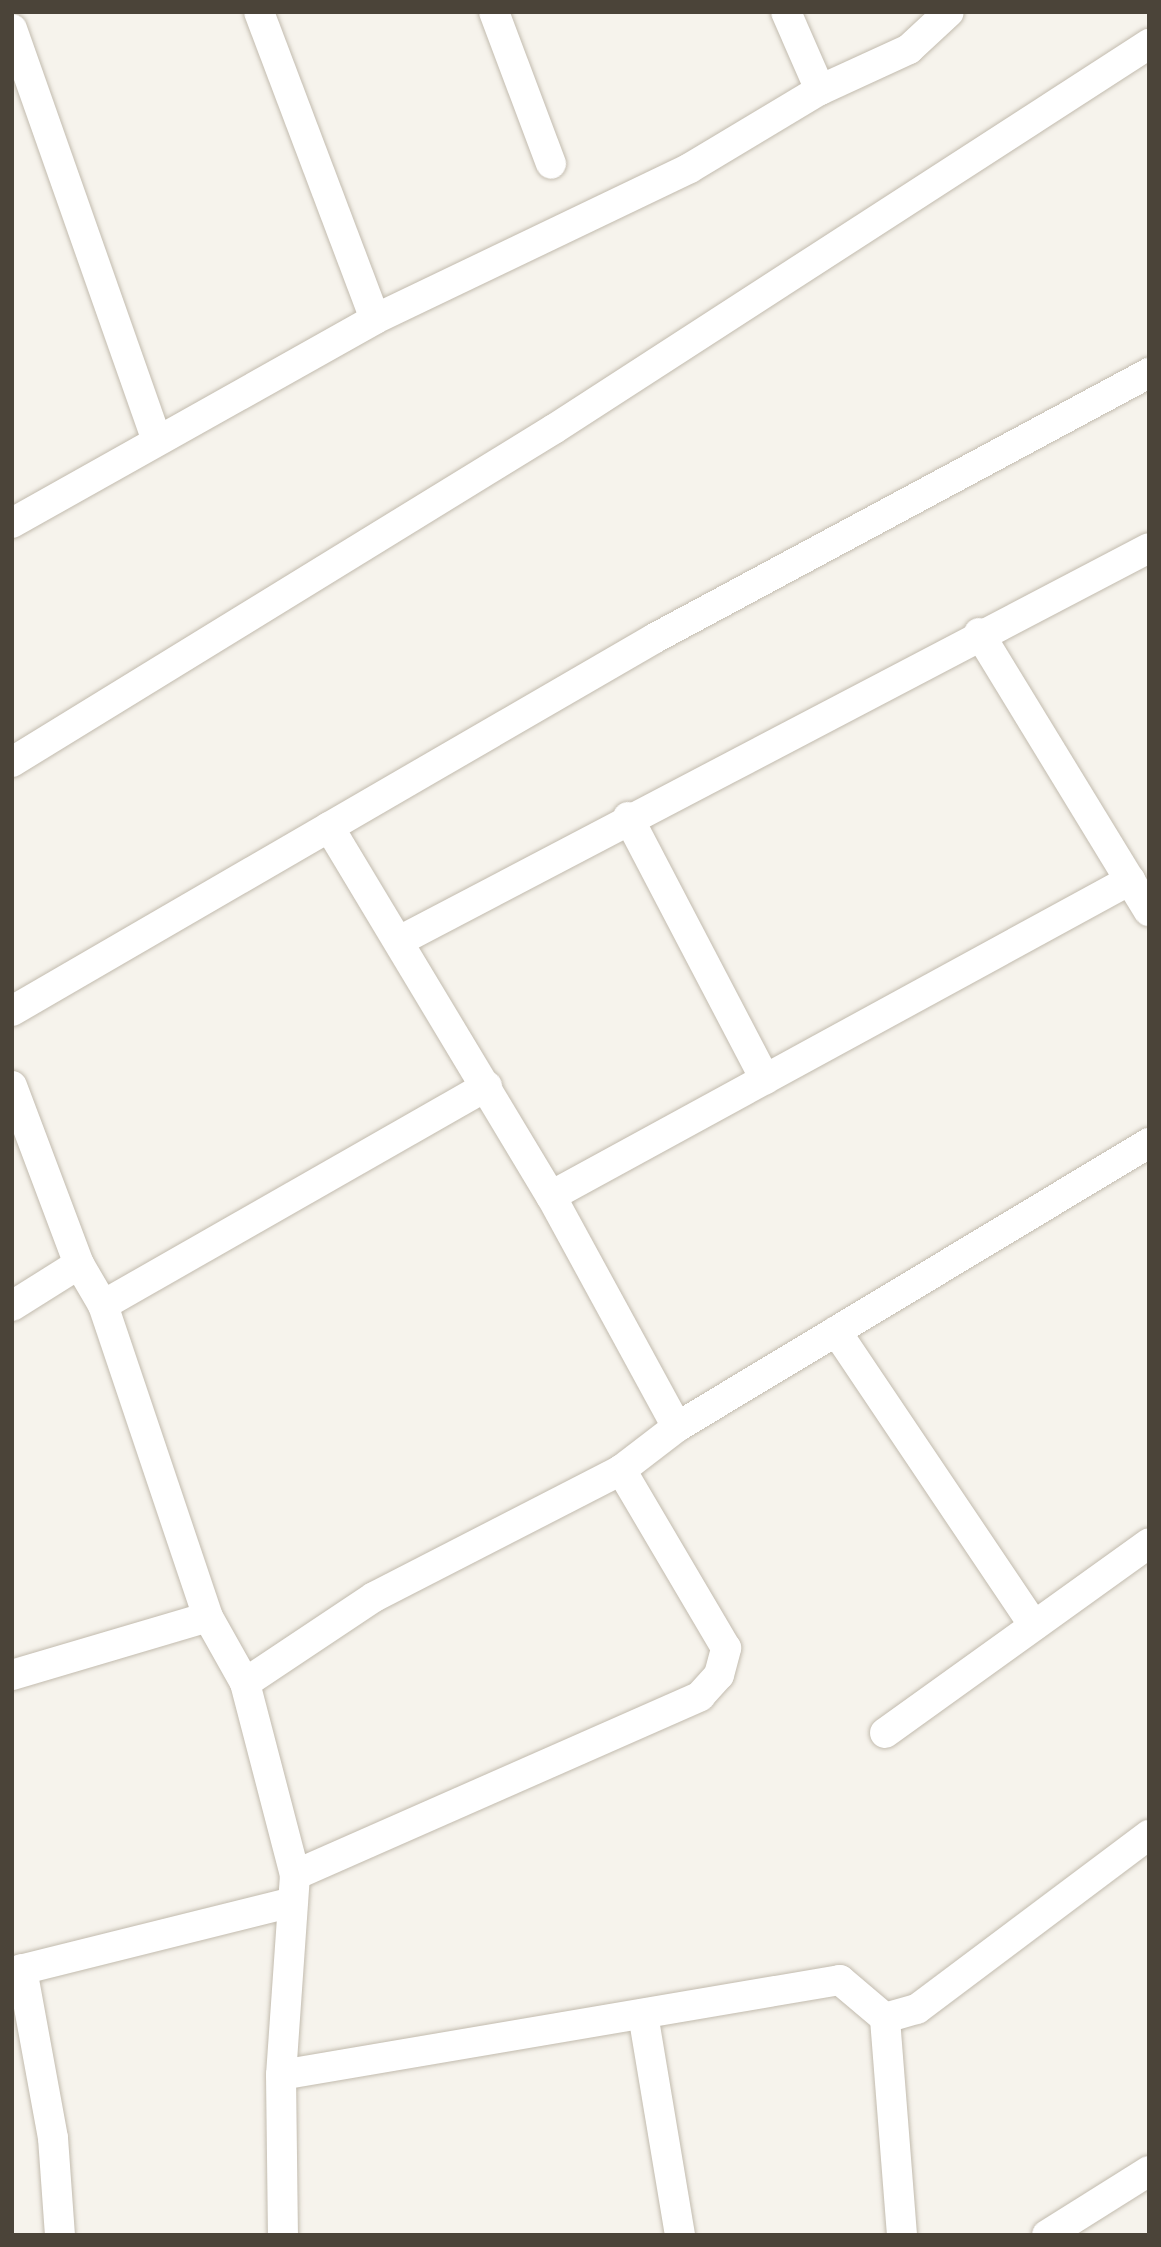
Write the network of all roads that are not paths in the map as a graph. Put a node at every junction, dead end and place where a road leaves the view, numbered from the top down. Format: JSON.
{"nodes":[{"id":1,"x":259,"y":12,"type":"edge"},
{"id":2,"x":494,"y":12,"type":"edge"},
{"id":3,"x":786,"y":12,"type":"edge"},
{"id":4,"x":949,"y":12,"type":"edge"},
{"id":5,"x":12,"y":29,"type":"edge"},
{"id":6,"x":1149,"y":44,"type":"edge"},
{"id":7,"x":820,"y":90,"type":"junction"},
{"id":8,"x":551,"y":164,"type":"dead end"},
{"id":9,"x":375,"y":319,"type":"junction"},
{"id":10,"x":1149,"y":373,"type":"edge"},
{"id":11,"x":157,"y":440,"type":"junction"},
{"id":12,"x":12,"y":523,"type":"edge"},
{"id":13,"x":1149,"y":548,"type":"edge"},
{"id":14,"x":979,"y":633,"type":"junction"},
{"id":15,"x":12,"y":762,"type":"edge"},
{"id":16,"x":628,"y":817,"type":"junction"},
{"id":17,"x":330,"y":827,"type":"junction"},
{"id":18,"x":1130,"y":880,"type":"junction"},
{"id":19,"x":1149,"y":911,"type":"edge"},
{"id":20,"x":401,"y":940,"type":"junction"},
{"id":21,"x":12,"y":1011,"type":"edge"},
{"id":22,"x":765,"y":1079,"type":"junction"},
{"id":23,"x":487,"y":1086,"type":"junction"},
{"id":24,"x":15,"y":1100,"type":"edge"},
{"id":25,"x":1149,"y":1143,"type":"edge"},
{"id":26,"x":551,"y":1196,"type":"junction"},
{"id":27,"x":79,"y":1264,"type":"junction"},
{"id":28,"x":103,"y":1305,"type":"junction"},
{"id":29,"x":12,"y":1306,"type":"edge"},
{"id":30,"x":836,"y":1331,"type":"junction"},
{"id":31,"x":677,"y":1427,"type":"junction"},
{"id":32,"x":621,"y":1469,"type":"junction"},
{"id":33,"x":1149,"y":1543,"type":"edge"},
{"id":34,"x":208,"y":1617,"type":"junction"},
{"id":35,"x":1034,"y":1626,"type":"junction"},
{"id":36,"x":12,"y":1675,"type":"edge"},
{"id":37,"x":246,"y":1683,"type":"junction"},
{"id":38,"x":885,"y":1733,"type":"dead end"},
{"id":39,"x":1149,"y":1835,"type":"edge"},
{"id":40,"x":294,"y":1889,"type":"junction"},
{"id":41,"x":17,"y":1970,"type":"edge"},
{"id":42,"x":643,"y":2014,"type":"junction"},
{"id":43,"x":885,"y":2018,"type":"junction"},
{"id":44,"x":281,"y":2075,"type":"junction"},
{"id":45,"x":1149,"y":2171,"type":"edge"},
{"id":46,"x":60,"y":2235,"type":"edge"},
{"id":47,"x":283,"y":2235,"type":"edge"},
{"id":48,"x":680,"y":2235,"type":"edge"},
{"id":49,"x":902,"y":2235,"type":"edge"},
{"id":50,"x":1047,"y":2235,"type":"edge"}],
"edges":[{"from":1,"to":9,"type":"street"},
{"from":2,"to":8,"type":"street"},
{"from":3,"to":7,"type":"street"},
{"from":4,"to":7,"type":"street"},
{"from":5,"to":11,"type":"street"},
{"from":6,"to":15,"type":"street"},
{"from":7,"to":9,"type":"street"},
{"from":9,"to":11,"type":"street"},
{"from":10,"to":17,"type":"street"},
{"from":11,"to":12,"type":"street"},
{"from":13,"to":14,"type":"street"},
{"from":14,"to":16,"type":"street"},
{"from":14,"to":18,"type":"street"},
{"from":16,"to":20,"type":"street"},
{"from":16,"to":22,"type":"street"},
{"from":17,"to":20,"type":"street"},
{"from":17,"to":21,"type":"street"},
{"from":18,"to":19,"type":"street"},
{"from":18,"to":22,"type":"street"},
{"from":20,"to":23,"type":"street"},
{"from":22,"to":26,"type":"street"},
{"from":23,"to":26,"type":"street"},
{"from":23,"to":28,"type":"street"},
{"from":24,"to":27,"type":"street"},
{"from":25,"to":30,"type":"street"},
{"from":26,"to":31,"type":"street"},
{"from":27,"to":28,"type":"street"},
{"from":27,"to":29,"type":"street"},
{"from":28,"to":34,"type":"street"},
{"from":30,"to":31,"type":"street"},
{"from":30,"to":35,"type":"street"},
{"from":31,"to":32,"type":"street"},
{"from":32,"to":37,"type":"street"},
{"from":32,"to":40,"type":"street"},
{"from":33,"to":35,"type":"street"},
{"from":34,"to":36,"type":"street"},
{"from":34,"to":37,"type":"street"},
{"from":35,"to":38,"type":"street"},
{"from":37,"to":40,"type":"street"},
{"from":39,"to":43,"type":"street"},
{"from":40,"to":41,"type":"street"},
{"from":40,"to":44,"type":"street"},
{"from":41,"to":46,"type":"street"},
{"from":42,"to":43,"type":"street"},
{"from":42,"to":44,"type":"street"},
{"from":42,"to":48,"type":"street"},
{"from":43,"to":49,"type":"street"},
{"from":44,"to":47,"type":"street"},
{"from":45,"to":50,"type":"street"}]}
